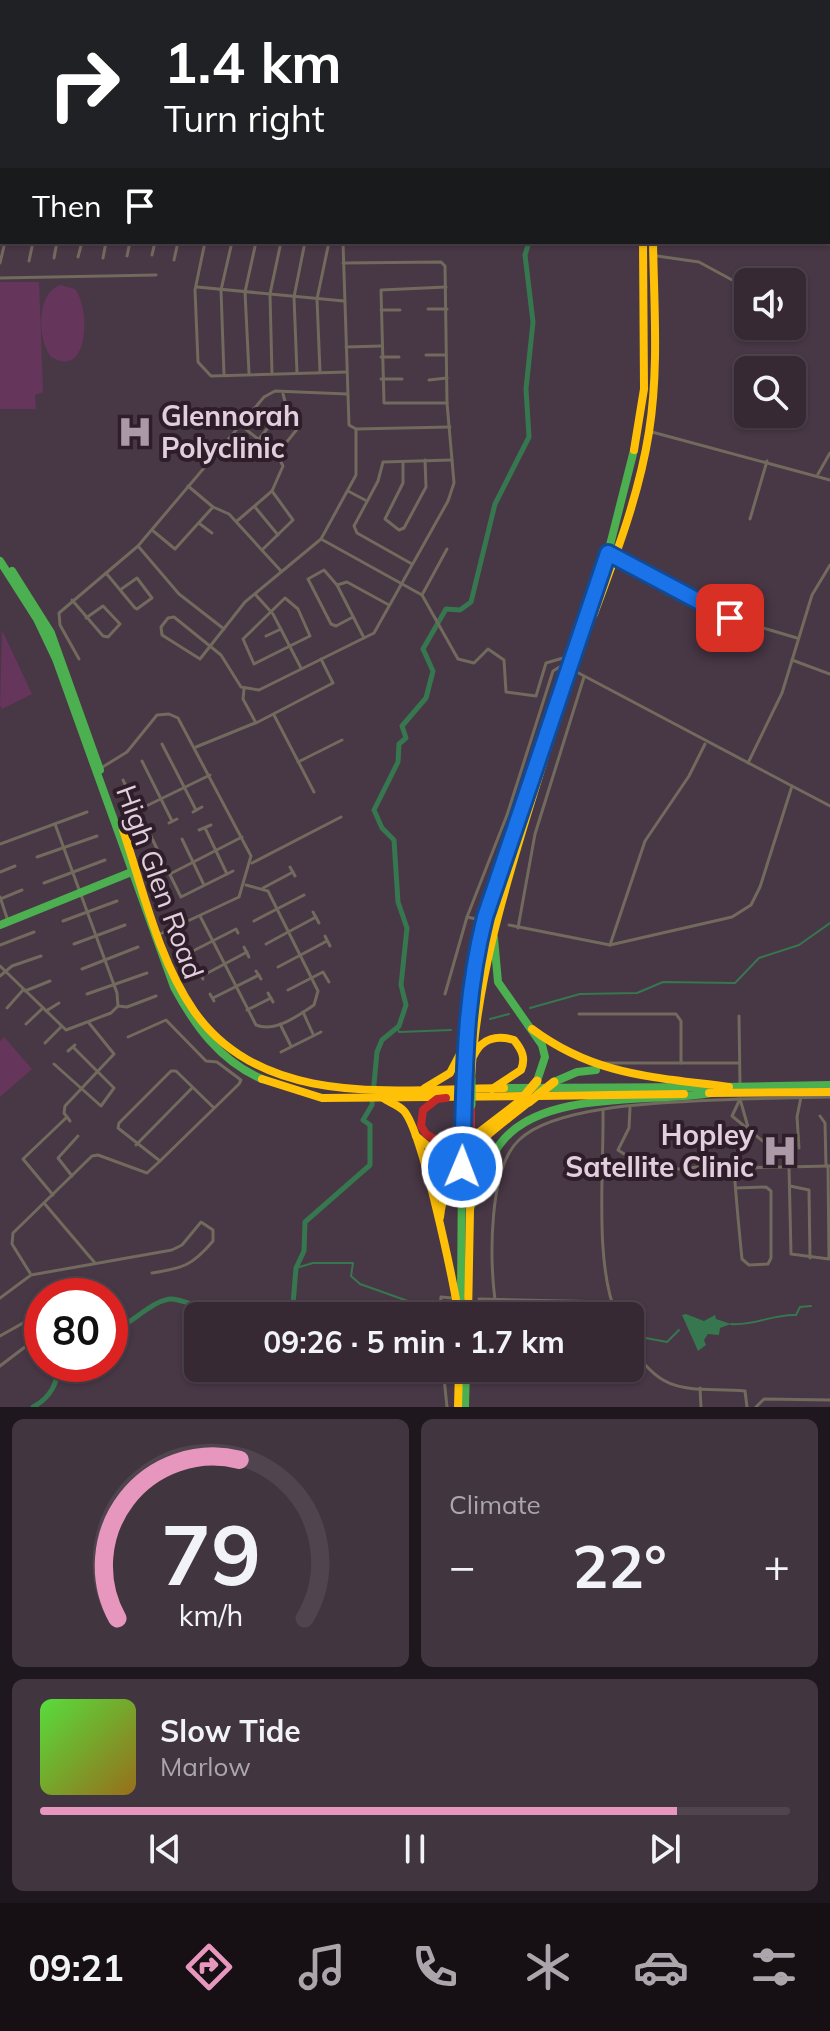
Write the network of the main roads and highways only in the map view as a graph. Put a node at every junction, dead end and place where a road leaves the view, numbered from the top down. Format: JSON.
{"nodes":[{"id":1,"x":643,"y":244,"type":"edge"},
{"id":2,"x":653,"y":244,"type":"edge"},
{"id":3,"x":611,"y":555,"type":"junction"},
{"id":4,"x":0,"y":560,"type":"edge"},
{"id":5,"x":571,"y":662,"type":"junction"},
{"id":6,"x":134,"y":871,"type":"junction"},
{"id":7,"x":494,"y":919,"type":"junction"},
{"id":8,"x":4,"y":923,"type":"edge"},
{"id":9,"x":532,"y":1029,"type":"junction"},
{"id":10,"x":464,"y":1042,"type":"junction"},
{"id":11,"x":471,"y":1066,"type":"junction"},
{"id":12,"x":602,"y":1066,"type":"junction"},
{"id":13,"x":467,"y":1079,"type":"junction"},
{"id":14,"x":830,"y":1085,"type":"edge"},
{"id":15,"x":729,"y":1087,"type":"junction"},
{"id":16,"x":425,"y":1088,"type":"junction"},
{"id":17,"x":492,"y":1089,"type":"junction"},
{"id":18,"x":384,"y":1093,"type":"junction"},
{"id":19,"x":711,"y":1093,"type":"junction"},
{"id":20,"x":360,"y":1094,"type":"junction"},
{"id":21,"x":830,"y":1094,"type":"edge"},
{"id":22,"x":446,"y":1098,"type":"junction"},
{"id":23,"x":525,"y":1101,"type":"junction"},
{"id":24,"x":466,"y":1107,"type":"junction"},
{"id":25,"x":414,"y":1134,"type":"junction"},
{"id":26,"x":470,"y":1209,"type":"junction"},
{"id":27,"x":441,"y":1232,"type":"junction"},
{"id":28,"x":457,"y":1302,"type":"edge"},
{"id":29,"x":460,"y":1302,"type":"edge"},
{"id":30,"x":468,"y":1302,"type":"edge"},
{"id":31,"x":459,"y":1382,"type":"edge"},
{"id":32,"x":466,"y":1382,"type":"edge"},
{"id":33,"x":458,"y":1407,"type":"edge"},
{"id":34,"x":465,"y":1407,"type":"edge"}],
"edges":[{"from":1,"to":3,"type":"main road"},
{"from":2,"to":3,"type":"main road"},
{"from":3,"to":5,"type":"main road"},
{"from":4,"to":6,"type":"main road","name":"High Glen Road"},
{"from":5,"to":7,"type":"main road"},
{"from":5,"to":10,"type":"main road"},
{"from":6,"to":8,"type":"main road"},
{"from":6,"to":20,"type":"main road","name":"High Glen Road"},
{"from":6,"to":20,"type":"main road","name":"High Glen Road"},
{"from":7,"to":9,"type":"main road"},
{"from":7,"to":11,"type":"main road"},
{"from":9,"to":12,"type":"main road"},
{"from":9,"to":23,"type":"main road","bridge":true},
{"from":10,"to":13,"type":"main road"},
{"from":10,"to":16,"type":"main road"},
{"from":11,"to":13,"type":"main road"},
{"from":11,"to":17,"type":"main road"},
{"from":12,"to":15,"type":"main road"},
{"from":12,"to":23,"type":"main road","bridge":true},
{"from":13,"to":24,"type":"main road","bridge":true},
{"from":14,"to":15,"type":"main road"},
{"from":15,"to":17,"type":"main road"},
{"from":16,"to":17,"type":"main road"},
{"from":16,"to":18,"type":"main road"},
{"from":18,"to":20,"type":"main road","name":"High Glen Road"},
{"from":18,"to":22,"type":"main road"},
{"from":18,"to":25,"type":"main road"},
{"from":19,"to":21,"type":"main road"},
{"from":19,"to":22,"type":"main road"},
{"from":19,"to":26,"type":"main road"},
{"from":22,"to":24,"type":"main road"},
{"from":23,"to":25,"type":"main road"},
{"from":23,"to":27,"type":"main road"},
{"from":24,"to":26,"type":"main road","bridge":true},
{"from":24,"to":29,"type":"main road","bridge":true},
{"from":25,"to":27,"type":"main road"},
{"from":26,"to":30,"type":"main road"},
{"from":27,"to":28,"type":"main road"},
{"from":31,"to":33,"type":"main road"},
{"from":32,"to":34,"type":"main road"}]}
